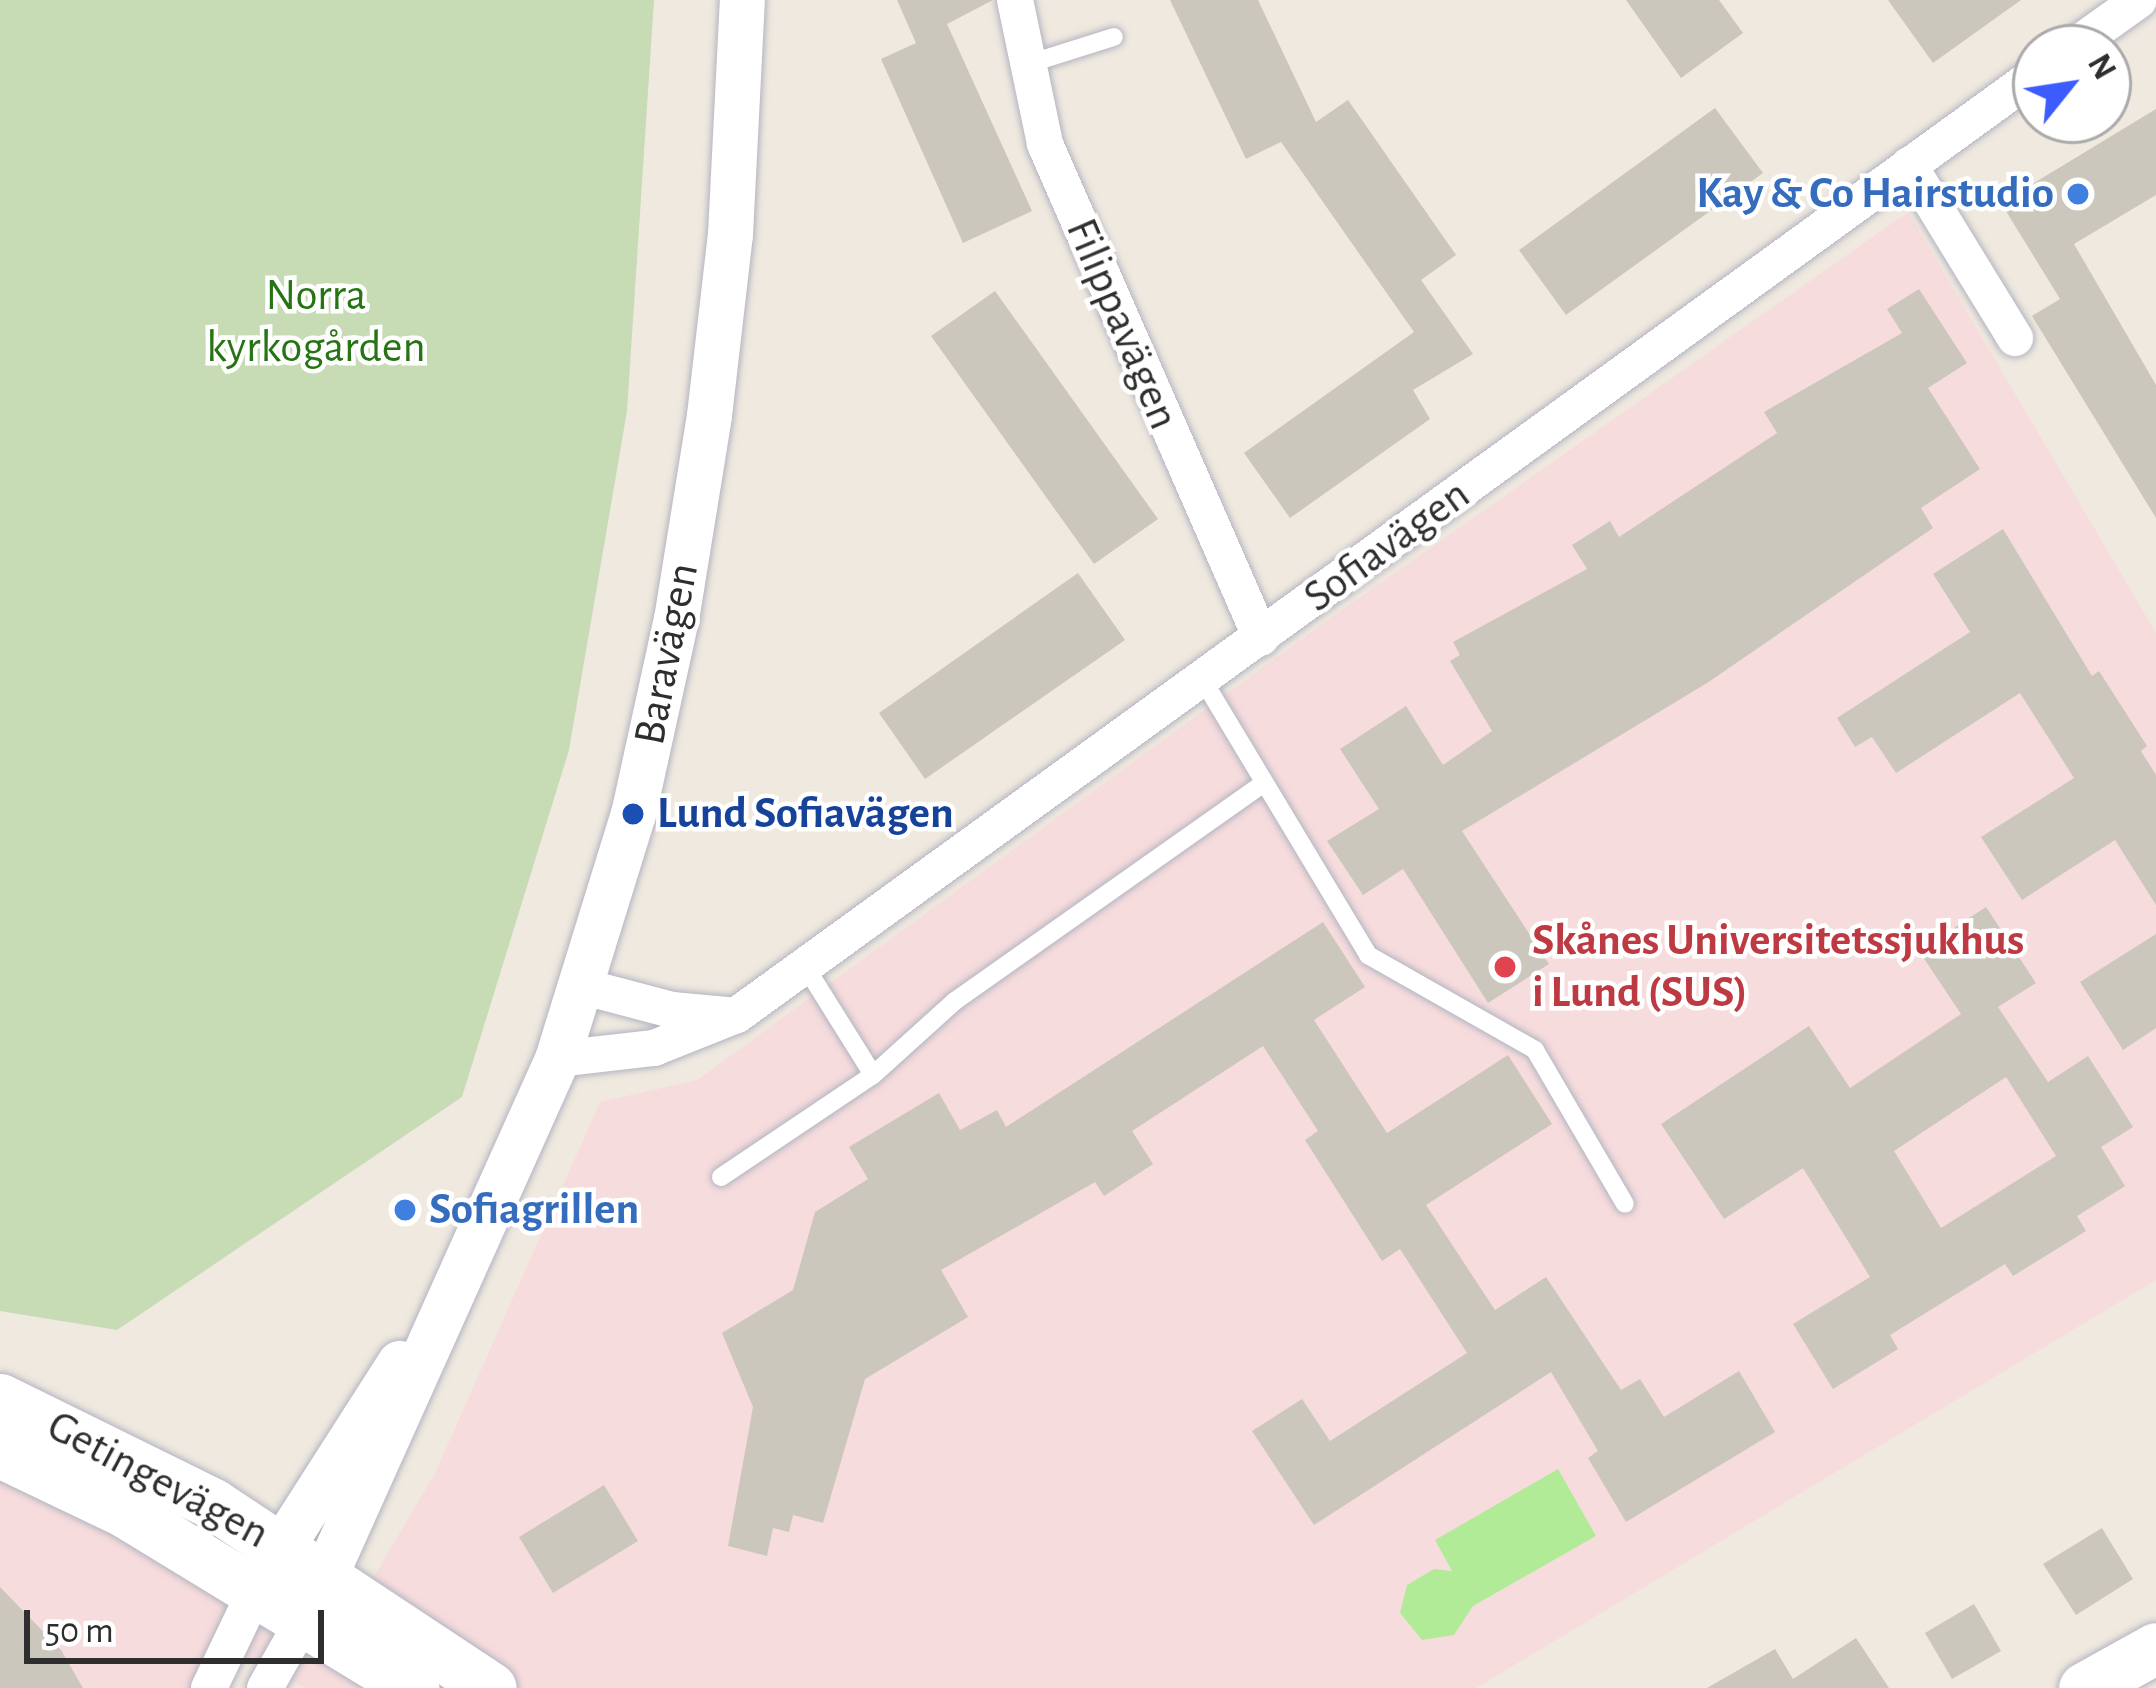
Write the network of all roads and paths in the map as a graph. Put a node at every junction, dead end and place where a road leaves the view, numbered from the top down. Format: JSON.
{"nodes":[{"id":1,"x":742,"y":0,"type":"edge"},
{"id":2,"x":1015,"y":0,"type":"edge"},
{"id":3,"x":2139,"y":0,"type":"edge"},
{"id":4,"x":2106,"y":24,"type":"edge"},
{"id":5,"x":1114,"y":37,"type":"dead end"},
{"id":6,"x":1025,"y":64,"type":"junction"},
{"id":7,"x":2012,"y":91,"type":"edge"},
{"id":8,"x":1910,"y":165,"type":"junction"},
{"id":9,"x":2014,"y":338,"type":"dead end"},
{"id":10,"x":1261,"y":638,"type":"junction"},
{"id":11,"x":1203,"y":680,"type":"junction"},
{"id":12,"x":1261,"y":784,"type":"junction"},
{"id":13,"x":805,"y":966,"type":"junction"},
{"id":14,"x":581,"y":986,"type":"junction"},
{"id":15,"x":737,"y":1016,"type":"junction"},
{"id":16,"x":557,"y":1059,"type":"junction"},
{"id":17,"x":873,"y":1075,"type":"junction"},
{"id":18,"x":721,"y":1177,"type":"dead end"},
{"id":19,"x":1625,"y":1204,"type":"dead end"},
{"id":20,"x":460,"y":1277,"type":"junction"},
{"id":21,"x":0,"y":1399,"type":"edge"},
{"id":22,"x":0,"y":1452,"type":"edge"},
{"id":23,"x":269,"y":1566,"type":"junction"},
{"id":24,"x":316,"y":1597,"type":"junction"},
{"id":25,"x":2156,"y":1648,"type":"edge"},
{"id":26,"x":209,"y":1688,"type":"edge"},
{"id":27,"x":265,"y":1688,"type":"edge"},
{"id":28,"x":413,"y":1688,"type":"edge"},
{"id":29,"x":491,"y":1688,"type":"edge"},
{"id":30,"x":2084,"y":1688,"type":"edge"}],
"edges":[{"from":1,"to":14,"type":"street","name":"Baravägen"},
{"from":2,"to":6,"type":"street","name":"Filippavägen"},
{"from":3,"to":4,"type":"street"},
{"from":5,"to":6,"type":"lane"},
{"from":6,"to":10,"type":"street","name":"Filippavägen"},
{"from":7,"to":8,"type":"street","name":"Sofiavägen"},
{"from":8,"to":9,"type":"street"},
{"from":8,"to":10,"type":"street","name":"Sofiavägen"},
{"from":10,"to":11,"type":"street","name":"Sofiavägen"},
{"from":11,"to":12,"type":"lane"},
{"from":11,"to":13,"type":"street","name":"Sofiavägen"},
{"from":12,"to":17,"type":"lane"},
{"from":12,"to":19,"type":"lane"},
{"from":13,"to":15,"type":"street","name":"Sofiavägen"},
{"from":13,"to":17,"type":"lane"},
{"from":14,"to":15,"type":"street"},
{"from":14,"to":16,"type":"street","name":"Baravägen"},
{"from":15,"to":16,"type":"street","name":"Sofiavägen"},
{"from":16,"to":20,"type":"street","name":"Baravägen"},
{"from":17,"to":18,"type":"lane"},
{"from":20,"to":23,"type":"street","name":"Baravägen"},
{"from":20,"to":24,"type":"street","name":"Baravägen"},
{"from":21,"to":23,"type":"main road","name":"Getingevägen"},
{"from":22,"to":23,"type":"main road","name":"Getingevägen"},
{"from":23,"to":24,"type":"main road","name":"Getingevägen"},
{"from":23,"to":26,"type":"street","name":"Baravägen"},
{"from":24,"to":27,"type":"street","name":"Baravägen"},
{"from":24,"to":28,"type":"main road","name":"Getingevägen"},
{"from":24,"to":29,"type":"main road","name":"Getingevägen"},
{"from":25,"to":30,"type":"main road"}]}
